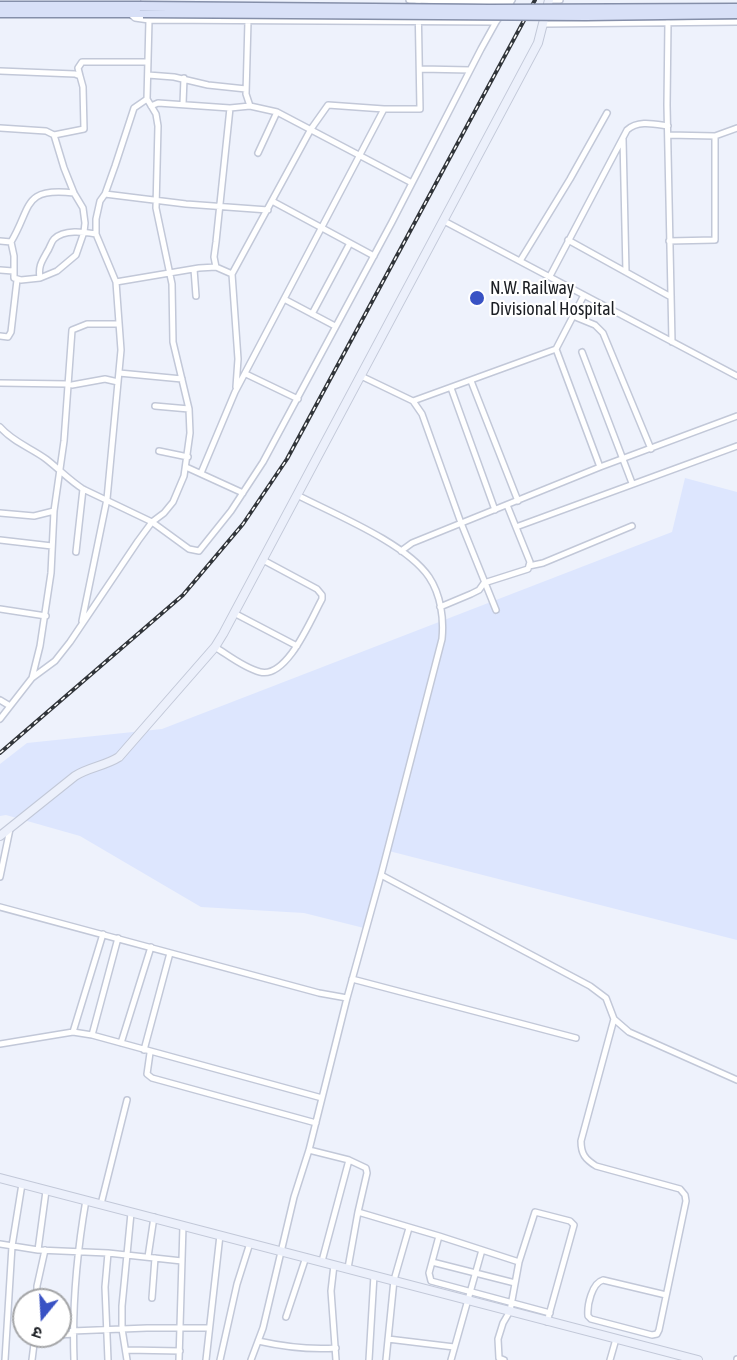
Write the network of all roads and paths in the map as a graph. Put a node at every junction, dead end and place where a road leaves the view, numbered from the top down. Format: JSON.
{"nodes":[{"id":1,"x":409,"y":0,"type":"edge"},
{"id":2,"x":418,"y":0,"type":"edge"},
{"id":3,"x":455,"y":0,"type":"edge"},
{"id":4,"x":549,"y":0,"type":"edge"},
{"id":5,"x":560,"y":0,"type":"edge"},
{"id":6,"x":472,"y":1,"type":"edge"},
{"id":7,"x":511,"y":1,"type":"edge"},
{"id":8,"x":0,"y":6,"type":"edge"},
{"id":9,"x":737,"y":8,"type":"edge"},
{"id":10,"x":128,"y":9,"type":"junction"},
{"id":11,"x":143,"y":10,"type":"edge"},
{"id":12,"x":0,"y":13,"type":"edge"},
{"id":13,"x":737,"y":14,"type":"edge"},
{"id":14,"x":248,"y":21,"type":"junction"},
{"id":15,"x":420,"y":21,"type":"junction"},
{"id":16,"x":496,"y":22,"type":"junction"},
{"id":17,"x":668,"y":22,"type":"junction"},
{"id":18,"x":737,"y":22,"type":"edge"},
{"id":19,"x":545,"y":24,"type":"junction"},
{"id":20,"x":148,"y":63,"type":"junction"},
{"id":21,"x":421,"y":69,"type":"junction"},
{"id":22,"x":470,"y":70,"type":"junction"},
{"id":23,"x":0,"y":71,"type":"edge"},
{"id":24,"x":148,"y":75,"type":"junction"},
{"id":25,"x":80,"y":76,"type":"junction"},
{"id":26,"x":184,"y":78,"type":"junction"},
{"id":27,"x":246,"y":89,"type":"junction"},
{"id":28,"x":147,"y":99,"type":"junction"},
{"id":29,"x":183,"y":105,"type":"junction"},
{"id":30,"x":151,"y":106,"type":"junction"},
{"id":31,"x":250,"y":106,"type":"junction"},
{"id":32,"x":230,"y":108,"type":"junction"},
{"id":33,"x":384,"y":109,"type":"junction"},
{"id":34,"x":277,"y":112,"type":"junction"},
{"id":35,"x":607,"y":113,"type":"dead end"},
{"id":36,"x":668,"y":126,"type":"junction"},
{"id":37,"x":0,"y":128,"type":"edge"},
{"id":38,"x":737,"y":128,"type":"edge"},
{"id":39,"x":311,"y":129,"type":"junction"},
{"id":40,"x":54,"y":135,"type":"junction"},
{"id":41,"x":668,"y":135,"type":"junction"},
{"id":42,"x":715,"y":135,"type":"junction"},
{"id":43,"x":623,"y":137,"type":"junction"},
{"id":44,"x":258,"y":153,"type":"dead end"},
{"id":45,"x":361,"y":155,"type":"junction"},
{"id":46,"x":412,"y":183,"type":"junction"},
{"id":47,"x":74,"y":193,"type":"junction"},
{"id":48,"x":105,"y":194,"type":"junction"},
{"id":49,"x":155,"y":201,"type":"junction"},
{"id":50,"x":272,"y":201,"type":"junction"},
{"id":51,"x":220,"y":207,"type":"junction"},
{"id":52,"x":268,"y":210,"type":"junction"},
{"id":53,"x":444,"y":221,"type":"junction"},
{"id":54,"x":321,"y":227,"type":"junction"},
{"id":55,"x":84,"y":232,"type":"junction"},
{"id":56,"x":96,"y":234,"type":"junction"},
{"id":57,"x":568,"y":240,"type":"junction"},
{"id":58,"x":0,"y":241,"type":"edge"},
{"id":59,"x":669,"y":241,"type":"junction"},
{"id":60,"x":11,"y":242,"type":"junction"},
{"id":61,"x":350,"y":243,"type":"junction"},
{"id":62,"x":374,"y":256,"type":"junction"},
{"id":63,"x":520,"y":261,"type":"junction"},
{"id":64,"x":216,"y":267,"type":"junction"},
{"id":65,"x":194,"y":269,"type":"junction"},
{"id":66,"x":0,"y":270,"type":"edge"},
{"id":67,"x":13,"y":271,"type":"junction"},
{"id":68,"x":626,"y":272,"type":"junction"},
{"id":69,"x":170,"y":273,"type":"junction"},
{"id":70,"x":232,"y":274,"type":"junction"},
{"id":71,"x":550,"y":276,"type":"junction"},
{"id":72,"x":40,"y":278,"type":"junction"},
{"id":73,"x":17,"y":280,"type":"junction"},
{"id":74,"x":116,"y":282,"type":"junction"},
{"id":75,"x":584,"y":295,"type":"junction"},
{"id":76,"x":196,"y":296,"type":"dead end"},
{"id":77,"x":671,"y":297,"type":"junction"},
{"id":78,"x":284,"y":299,"type":"junction"},
{"id":79,"x":312,"y":314,"type":"junction"},
{"id":80,"x":573,"y":316,"type":"junction"},
{"id":81,"x":117,"y":324,"type":"junction"},
{"id":82,"x":335,"y":326,"type":"junction"},
{"id":83,"x":0,"y":336,"type":"edge"},
{"id":84,"x":672,"y":342,"type":"junction"},
{"id":85,"x":555,"y":349,"type":"junction"},
{"id":86,"x":582,"y":352,"type":"dead end"},
{"id":87,"x":118,"y":373,"type":"junction"},
{"id":88,"x":246,"y":374,"type":"junction"},
{"id":89,"x":361,"y":376,"type":"junction"},
{"id":90,"x":737,"y":376,"type":"edge"},
{"id":91,"x":182,"y":379,"type":"junction"},
{"id":92,"x":471,"y":381,"type":"junction"},
{"id":93,"x":118,"y":382,"type":"junction"},
{"id":94,"x":0,"y":383,"type":"edge"},
{"id":95,"x":69,"y":385,"type":"junction"},
{"id":96,"x":451,"y":388,"type":"junction"},
{"id":97,"x":235,"y":392,"type":"junction"},
{"id":98,"x":298,"y":399,"type":"junction"},
{"id":99,"x":413,"y":402,"type":"junction"},
{"id":100,"x":155,"y":406,"type":"dead end"},
{"id":101,"x":189,"y":409,"type":"junction"},
{"id":102,"x":737,"y":416,"type":"edge"},
{"id":103,"x":0,"y":427,"type":"edge"},
{"id":104,"x":737,"y":446,"type":"edge"},
{"id":105,"x":651,"y":448,"type":"junction"},
{"id":106,"x":159,"y":451,"type":"dead end"},
{"id":107,"x":188,"y":457,"type":"junction"},
{"id":108,"x":622,"y":459,"type":"junction"},
{"id":109,"x":186,"y":467,"type":"junction"},
{"id":110,"x":600,"y":467,"type":"junction"},
{"id":111,"x":60,"y":471,"type":"junction"},
{"id":112,"x":201,"y":473,"type":"junction"},
{"id":113,"x":632,"y":483,"type":"junction"},
{"id":114,"x":83,"y":489,"type":"junction"},
{"id":115,"x":243,"y":493,"type":"junction"},
{"id":116,"x":297,"y":495,"type":"junction"},
{"id":117,"x":107,"y":499,"type":"junction"},
{"id":118,"x":518,"y":501,"type":"junction"},
{"id":119,"x":507,"y":505,"type":"junction"},
{"id":120,"x":495,"y":510,"type":"junction"},
{"id":121,"x":54,"y":511,"type":"junction"},
{"id":122,"x":0,"y":513,"type":"edge"},
{"id":123,"x":152,"y":522,"type":"junction"},
{"id":124,"x":461,"y":523,"type":"junction"},
{"id":125,"x":633,"y":526,"type":"dead end"},
{"id":126,"x":516,"y":527,"type":"junction"},
{"id":127,"x":0,"y":540,"type":"edge"},
{"id":128,"x":52,"y":546,"type":"junction"},
{"id":129,"x":401,"y":551,"type":"junction"},
{"id":130,"x":76,"y":552,"type":"dead end"},
{"id":131,"x":263,"y":560,"type":"junction"},
{"id":132,"x":529,"y":566,"type":"junction"},
{"id":133,"x":484,"y":583,"type":"junction"},
{"id":134,"x":440,"y":607,"type":"junction"},
{"id":135,"x":0,"y":609,"type":"edge"},
{"id":136,"x":496,"y":610,"type":"dead end"},
{"id":137,"x":234,"y":613,"type":"junction"},
{"id":138,"x":46,"y":616,"type":"junction"},
{"id":139,"x":81,"y":625,"type":"junction"},
{"id":140,"x":297,"y":646,"type":"junction"},
{"id":141,"x":215,"y":647,"type":"junction"},
{"id":142,"x":32,"y":678,"type":"junction"},
{"id":143,"x":0,"y":700,"type":"edge"},
{"id":144,"x":10,"y":706,"type":"junction"},
{"id":145,"x":0,"y":719,"type":"edge"},
{"id":146,"x":10,"y":828,"type":"junction"},
{"id":147,"x":0,"y":836,"type":"edge"},
{"id":148,"x":381,"y":875,"type":"junction"},
{"id":149,"x":0,"y":877,"type":"edge"},
{"id":150,"x":0,"y":907,"type":"edge"},
{"id":151,"x":103,"y":934,"type":"junction"},
{"id":152,"x":118,"y":938,"type":"junction"},
{"id":153,"x":151,"y":947,"type":"junction"},
{"id":154,"x":170,"y":952,"type":"junction"},
{"id":155,"x":352,"y":979,"type":"junction"},
{"id":156,"x":347,"y":998,"type":"junction"},
{"id":157,"x":614,"y":1019,"type":"junction"},
{"id":158,"x":73,"y":1032,"type":"junction"},
{"id":159,"x":92,"y":1035,"type":"junction"},
{"id":160,"x":576,"y":1038,"type":"dead end"},
{"id":161,"x":121,"y":1043,"type":"junction"},
{"id":162,"x":0,"y":1044,"type":"edge"},
{"id":163,"x":144,"y":1050,"type":"junction"},
{"id":164,"x":150,"y":1053,"type":"junction"},
{"id":165,"x":737,"y":1080,"type":"edge"},
{"id":166,"x":322,"y":1098,"type":"junction"},
{"id":167,"x":127,"y":1100,"type":"dead end"},
{"id":168,"x":316,"y":1123,"type":"junction"},
{"id":169,"x":309,"y":1150,"type":"junction"},
{"id":170,"x":349,"y":1160,"type":"junction"},
{"id":171,"x":0,"y":1178,"type":"edge"},
{"id":172,"x":22,"y":1184,"type":"junction"},
{"id":173,"x":46,"y":1191,"type":"junction"},
{"id":174,"x":86,"y":1200,"type":"junction"},
{"id":175,"x":101,"y":1204,"type":"junction"},
{"id":176,"x":358,"y":1212,"type":"junction"},
{"id":177,"x":131,"y":1213,"type":"junction"},
{"id":178,"x":154,"y":1218,"type":"junction"},
{"id":179,"x":183,"y":1226,"type":"junction"},
{"id":180,"x":409,"y":1228,"type":"junction"},
{"id":181,"x":220,"y":1235,"type":"junction"},
{"id":182,"x":439,"y":1236,"type":"junction"},
{"id":183,"x":250,"y":1243,"type":"junction"},
{"id":184,"x":0,"y":1244,"type":"edge"},
{"id":185,"x":12,"y":1246,"type":"junction"},
{"id":186,"x":41,"y":1250,"type":"junction"},
{"id":187,"x":482,"y":1250,"type":"junction"},
{"id":188,"x":79,"y":1251,"type":"junction"},
{"id":189,"x":280,"y":1252,"type":"junction"},
{"id":190,"x":108,"y":1253,"type":"junction"},
{"id":191,"x":126,"y":1254,"type":"junction"},
{"id":192,"x":152,"y":1257,"type":"junction"},
{"id":193,"x":306,"y":1257,"type":"junction"},
{"id":194,"x":322,"y":1261,"type":"junction"},
{"id":195,"x":182,"y":1262,"type":"junction"},
{"id":196,"x":432,"y":1262,"type":"junction"},
{"id":197,"x":519,"y":1262,"type":"junction"},
{"id":198,"x":334,"y":1265,"type":"junction"},
{"id":199,"x":348,"y":1268,"type":"junction"},
{"id":200,"x":475,"y":1273,"type":"junction"},
{"id":201,"x":374,"y":1275,"type":"junction"},
{"id":202,"x":394,"y":1280,"type":"junction"},
{"id":203,"x":515,"y":1283,"type":"junction"},
{"id":204,"x":37,"y":1288,"type":"edge"},
{"id":205,"x":469,"y":1295,"type":"junction"},
{"id":206,"x":666,"y":1295,"type":"junction"},
{"id":207,"x":152,"y":1298,"type":"dead end"},
{"id":208,"x":511,"y":1306,"type":"junction"},
{"id":209,"x":550,"y":1312,"type":"junction"},
{"id":210,"x":286,"y":1317,"type":"dead end"},
{"id":211,"x":548,"y":1322,"type":"junction"},
{"id":212,"x":181,"y":1328,"type":"junction"},
{"id":213,"x":208,"y":1328,"type":"junction"},
{"id":214,"x":122,"y":1329,"type":"junction"},
{"id":215,"x":107,"y":1330,"type":"junction"},
{"id":216,"x":3,"y":1332,"type":"edge"},
{"id":217,"x":73,"y":1333,"type":"junction"},
{"id":218,"x":387,"y":1339,"type":"junction"},
{"id":219,"x":616,"y":1339,"type":"junction"},
{"id":220,"x":258,"y":1341,"type":"junction"},
{"id":221,"x":454,"y":1347,"type":"junction"},
{"id":222,"x":336,"y":1348,"type":"junction"},
{"id":223,"x":127,"y":1350,"type":"junction"},
{"id":224,"x":180,"y":1351,"type":"junction"},
{"id":225,"x":5,"y":1360,"type":"edge"},
{"id":226,"x":74,"y":1360,"type":"edge"},
{"id":227,"x":108,"y":1360,"type":"edge"},
{"id":228,"x":127,"y":1360,"type":"edge"},
{"id":229,"x":179,"y":1360,"type":"edge"},
{"id":230,"x":206,"y":1360,"type":"edge"},
{"id":231,"x":220,"y":1360,"type":"edge"},
{"id":232,"x":251,"y":1360,"type":"edge"},
{"id":233,"x":336,"y":1360,"type":"edge"},
{"id":234,"x":369,"y":1360,"type":"edge"},
{"id":235,"x":386,"y":1360,"type":"edge"},
{"id":236,"x":451,"y":1360,"type":"edge"},
{"id":237,"x":504,"y":1360,"type":"edge"},
{"id":238,"x":610,"y":1360,"type":"edge"},
{"id":239,"x":698,"y":1360,"type":"edge"}],
"edges":[{"from":1,"to":2,"type":"street"},
{"from":2,"to":3,"type":"street"},
{"from":2,"to":15,"type":"street"},
{"from":3,"to":6,"type":"street"},
{"from":4,"to":5,"type":"street"},
{"from":4,"to":19,"type":"street"},
{"from":6,"to":7,"type":"street"},
{"from":7,"to":16,"type":"street"},
{"from":8,"to":10,"type":"main road"},
{"from":9,"to":11,"type":"main road","bridge":true},
{"from":10,"to":11,"type":"main road"},
{"from":10,"to":11,"type":"street"},
{"from":10,"to":12,"type":"main road"},
{"from":11,"to":13,"type":"main road","bridge":true},
{"from":11,"to":14,"type":"street"},
{"from":11,"to":20,"type":"street"},
{"from":14,"to":15,"type":"street"},
{"from":14,"to":27,"type":"street"},
{"from":15,"to":16,"type":"street"},
{"from":15,"to":21,"type":"street"},
{"from":16,"to":22,"type":"street"},
{"from":17,"to":18,"type":"street"},
{"from":17,"to":19,"type":"street"},
{"from":17,"to":36,"type":"street"},
{"from":19,"to":53,"type":"street"},
{"from":20,"to":24,"type":"street"},
{"from":20,"to":25,"type":"street"},
{"from":21,"to":22,"type":"street"},
{"from":21,"to":33,"type":"street"},
{"from":22,"to":46,"type":"street"},
{"from":23,"to":25,"type":"street"},
{"from":24,"to":26,"type":"street"},
{"from":24,"to":28,"type":"street"},
{"from":25,"to":40,"type":"street"},
{"from":26,"to":27,"type":"street"},
{"from":26,"to":29,"type":"street"},
{"from":27,"to":31,"type":"street"},
{"from":28,"to":30,"type":"street"},
{"from":28,"to":48,"type":"street"},
{"from":29,"to":30,"type":"street"},
{"from":29,"to":32,"type":"street"},
{"from":30,"to":49,"type":"street"},
{"from":31,"to":32,"type":"street"},
{"from":31,"to":34,"type":"street"},
{"from":32,"to":51,"type":"street"},
{"from":33,"to":39,"type":"street"},
{"from":33,"to":45,"type":"street"},
{"from":34,"to":39,"type":"street"},
{"from":34,"to":44,"type":"street"},
{"from":35,"to":63,"type":"street"},
{"from":36,"to":41,"type":"street"},
{"from":36,"to":43,"type":"street"},
{"from":37,"to":40,"type":"street"},
{"from":38,"to":42,"type":"street"},
{"from":39,"to":45,"type":"street"},
{"from":39,"to":50,"type":"street"},
{"from":40,"to":47,"type":"street"},
{"from":41,"to":42,"type":"street"},
{"from":41,"to":59,"type":"street"},
{"from":42,"to":59,"type":"street"},
{"from":43,"to":57,"type":"street"},
{"from":43,"to":68,"type":"street"},
{"from":45,"to":46,"type":"street"},
{"from":45,"to":54,"type":"street"},
{"from":46,"to":62,"type":"street"},
{"from":47,"to":55,"type":"street"},
{"from":47,"to":60,"type":"street"},
{"from":48,"to":49,"type":"street"},
{"from":48,"to":56,"type":"street"},
{"from":49,"to":51,"type":"street"},
{"from":49,"to":69,"type":"street"},
{"from":50,"to":52,"type":"street"},
{"from":50,"to":54,"type":"street"},
{"from":51,"to":52,"type":"street"},
{"from":51,"to":64,"type":"street"},
{"from":52,"to":70,"type":"street"},
{"from":53,"to":63,"type":"street"},
{"from":53,"to":89,"type":"street"},
{"from":54,"to":61,"type":"street"},
{"from":54,"to":78,"type":"street"},
{"from":55,"to":56,"type":"street"},
{"from":55,"to":72,"type":"street"},
{"from":55,"to":72,"type":"street"},
{"from":56,"to":74,"type":"street"},
{"from":57,"to":68,"type":"street"},
{"from":57,"to":71,"type":"street"},
{"from":58,"to":60,"type":"street"},
{"from":59,"to":77,"type":"street"},
{"from":60,"to":67,"type":"street"},
{"from":61,"to":62,"type":"street"},
{"from":61,"to":79,"type":"street"},
{"from":62,"to":82,"type":"street"},
{"from":63,"to":71,"type":"street"},
{"from":64,"to":65,"type":"street"},
{"from":64,"to":70,"type":"street"},
{"from":65,"to":69,"type":"street"},
{"from":65,"to":76,"type":"street"},
{"from":66,"to":67,"type":"street"},
{"from":67,"to":73,"type":"street"},
{"from":68,"to":77,"type":"street"},
{"from":69,"to":74,"type":"street"},
{"from":69,"to":91,"type":"street"},
{"from":70,"to":97,"type":"street"},
{"from":71,"to":75,"type":"street"},
{"from":72,"to":73,"type":"street"},
{"from":73,"to":83,"type":"street"},
{"from":74,"to":81,"type":"street"},
{"from":75,"to":80,"type":"street"},
{"from":75,"to":84,"type":"street"},
{"from":77,"to":84,"type":"street"},
{"from":78,"to":79,"type":"street"},
{"from":78,"to":88,"type":"street"},
{"from":79,"to":82,"type":"street"},
{"from":80,"to":85,"type":"street"},
{"from":80,"to":105,"type":"street"},
{"from":81,"to":87,"type":"street"},
{"from":81,"to":95,"type":"street"},
{"from":82,"to":98,"type":"street"},
{"from":84,"to":90,"type":"street"},
{"from":85,"to":92,"type":"street"},
{"from":85,"to":110,"type":"street"},
{"from":86,"to":108,"type":"street"},
{"from":87,"to":91,"type":"street"},
{"from":87,"to":93,"type":"street"},
{"from":88,"to":97,"type":"street"},
{"from":88,"to":98,"type":"street"},
{"from":89,"to":99,"type":"street"},
{"from":89,"to":116,"type":"street"},
{"from":91,"to":101,"type":"street"},
{"from":92,"to":96,"type":"street"},
{"from":92,"to":118,"type":"street"},
{"from":93,"to":95,"type":"street"},
{"from":93,"to":117,"type":"street"},
{"from":94,"to":95,"type":"street"},
{"from":95,"to":111,"type":"street"},
{"from":96,"to":99,"type":"street"},
{"from":96,"to":120,"type":"street"},
{"from":97,"to":112,"type":"street"},
{"from":98,"to":115,"type":"street"},
{"from":99,"to":124,"type":"street"},
{"from":100,"to":101,"type":"street"},
{"from":101,"to":107,"type":"street"},
{"from":102,"to":105,"type":"street"},
{"from":103,"to":111,"type":"street"},
{"from":104,"to":113,"type":"street"},
{"from":105,"to":108,"type":"street"},
{"from":106,"to":107,"type":"street"},
{"from":107,"to":109,"type":"street"},
{"from":108,"to":110,"type":"street"},
{"from":108,"to":113,"type":"street"},
{"from":109,"to":112,"type":"street"},
{"from":109,"to":123,"type":"street"},
{"from":110,"to":118,"type":"street"},
{"from":111,"to":114,"type":"street"},
{"from":111,"to":121,"type":"street"},
{"from":112,"to":115,"type":"street"},
{"from":113,"to":126,"type":"street"},
{"from":114,"to":117,"type":"street"},
{"from":114,"to":130,"type":"street"},
{"from":115,"to":123,"type":"street"},
{"from":116,"to":129,"type":"street"},
{"from":116,"to":131,"type":"street"},
{"from":117,"to":123,"type":"street"},
{"from":117,"to":139,"type":"street"},
{"from":118,"to":119,"type":"street"},
{"from":119,"to":120,"type":"street"},
{"from":119,"to":126,"type":"street"},
{"from":120,"to":124,"type":"street"},
{"from":121,"to":122,"type":"street"},
{"from":121,"to":128,"type":"street"},
{"from":123,"to":139,"type":"street"},
{"from":124,"to":129,"type":"street"},
{"from":124,"to":133,"type":"street"},
{"from":125,"to":132,"type":"street"},
{"from":126,"to":132,"type":"street"},
{"from":127,"to":128,"type":"street"},
{"from":128,"to":138,"type":"street"},
{"from":129,"to":134,"type":"street"},
{"from":131,"to":137,"type":"street"},
{"from":131,"to":140,"type":"street"},
{"from":132,"to":133,"type":"street"},
{"from":133,"to":134,"type":"street"},
{"from":133,"to":136,"type":"street"},
{"from":134,"to":148,"type":"street"},
{"from":135,"to":138,"type":"street"},
{"from":137,"to":140,"type":"street"},
{"from":137,"to":141,"type":"street"},
{"from":138,"to":142,"type":"street"},
{"from":139,"to":142,"type":"street"},
{"from":140,"to":141,"type":"street"},
{"from":141,"to":146,"type":"street"},
{"from":142,"to":144,"type":"street"},
{"from":143,"to":144,"type":"street"},
{"from":144,"to":145,"type":"street"},
{"from":146,"to":147,"type":"street"},
{"from":146,"to":149,"type":"street"},
{"from":148,"to":155,"type":"street"},
{"from":148,"to":157,"type":"street"},
{"from":150,"to":151,"type":"street"},
{"from":151,"to":152,"type":"street"},
{"from":151,"to":158,"type":"street"},
{"from":152,"to":153,"type":"street"},
{"from":152,"to":159,"type":"street"},
{"from":153,"to":154,"type":"street"},
{"from":153,"to":161,"type":"street"},
{"from":154,"to":156,"type":"street"},
{"from":154,"to":163,"type":"street"},
{"from":155,"to":156,"type":"street"},
{"from":155,"to":160,"type":"street"},
{"from":156,"to":166,"type":"street"},
{"from":157,"to":165,"type":"street"},
{"from":157,"to":206,"type":"street"},
{"from":158,"to":159,"type":"street"},
{"from":158,"to":162,"type":"street"},
{"from":159,"to":161,"type":"street"},
{"from":161,"to":163,"type":"street"},
{"from":163,"to":164,"type":"street"},
{"from":164,"to":166,"type":"street"},
{"from":164,"to":168,"type":"street"},
{"from":166,"to":168,"type":"street"},
{"from":167,"to":175,"type":"street"},
{"from":168,"to":169,"type":"street"},
{"from":169,"to":170,"type":"street"},
{"from":169,"to":189,"type":"street"},
{"from":170,"to":176,"type":"street"},
{"from":170,"to":194,"type":"street"},
{"from":171,"to":172,"type":"street"},
{"from":172,"to":173,"type":"street"},
{"from":172,"to":185,"type":"street"},
{"from":173,"to":174,"type":"street"},
{"from":173,"to":186,"type":"street"},
{"from":174,"to":175,"type":"street"},
{"from":174,"to":188,"type":"street"},
{"from":175,"to":177,"type":"street"},
{"from":176,"to":180,"type":"street"},
{"from":176,"to":199,"type":"street"},
{"from":177,"to":178,"type":"street"},
{"from":177,"to":191,"type":"street"},
{"from":178,"to":179,"type":"street"},
{"from":178,"to":192,"type":"street"},
{"from":179,"to":181,"type":"street"},
{"from":179,"to":195,"type":"street"},
{"from":180,"to":182,"type":"street"},
{"from":180,"to":202,"type":"street"},
{"from":181,"to":183,"type":"street"},
{"from":181,"to":213,"type":"street"},
{"from":182,"to":187,"type":"street"},
{"from":182,"to":196,"type":"street"},
{"from":183,"to":189,"type":"street"},
{"from":183,"to":231,"type":"street"},
{"from":184,"to":185,"type":"street"},
{"from":185,"to":186,"type":"street"},
{"from":185,"to":216,"type":"street"},
{"from":186,"to":188,"type":"street"},
{"from":186,"to":204,"type":"street"},
{"from":187,"to":197,"type":"street"},
{"from":187,"to":200,"type":"street"},
{"from":188,"to":190,"type":"street"},
{"from":188,"to":217,"type":"street"},
{"from":189,"to":193,"type":"street"},
{"from":189,"to":220,"type":"street"},
{"from":190,"to":191,"type":"street"},
{"from":190,"to":215,"type":"street"},
{"from":191,"to":192,"type":"street"},
{"from":191,"to":214,"type":"street"},
{"from":192,"to":195,"type":"street"},
{"from":192,"to":207,"type":"street"},
{"from":193,"to":194,"type":"street"},
{"from":193,"to":210,"type":"street"},
{"from":194,"to":198,"type":"street"},
{"from":195,"to":212,"type":"street"},
{"from":196,"to":200,"type":"street"},
{"from":196,"to":205,"type":"street"},
{"from":197,"to":203,"type":"street"},
{"from":197,"to":209,"type":"street"},
{"from":198,"to":199,"type":"street"},
{"from":198,"to":222,"type":"street"},
{"from":199,"to":201,"type":"street"},
{"from":200,"to":203,"type":"street"},
{"from":200,"to":205,"type":"street"},
{"from":201,"to":202,"type":"street"},
{"from":201,"to":234,"type":"street"},
{"from":202,"to":205,"type":"street"},
{"from":202,"to":218,"type":"street"},
{"from":203,"to":208,"type":"street"},
{"from":205,"to":208,"type":"street"},
{"from":205,"to":221,"type":"street"},
{"from":206,"to":206,"type":"street"},
{"from":208,"to":209,"type":"street"},
{"from":208,"to":211,"type":"street"},
{"from":208,"to":237,"type":"street"},
{"from":209,"to":211,"type":"street"},
{"from":211,"to":219,"type":"street"},
{"from":212,"to":213,"type":"street"},
{"from":212,"to":214,"type":"street"},
{"from":212,"to":224,"type":"street"},
{"from":213,"to":230,"type":"street"},
{"from":214,"to":215,"type":"street"},
{"from":214,"to":223,"type":"street"},
{"from":215,"to":217,"type":"street"},
{"from":215,"to":227,"type":"street"},
{"from":216,"to":225,"type":"street"},
{"from":217,"to":226,"type":"street"},
{"from":218,"to":221,"type":"street"},
{"from":218,"to":235,"type":"street"},
{"from":219,"to":238,"type":"street"},
{"from":219,"to":239,"type":"street"},
{"from":220,"to":222,"type":"street"},
{"from":220,"to":232,"type":"street"},
{"from":221,"to":236,"type":"street"},
{"from":222,"to":233,"type":"street"},
{"from":223,"to":224,"type":"street"},
{"from":223,"to":228,"type":"street"},
{"from":224,"to":229,"type":"street"}]}
